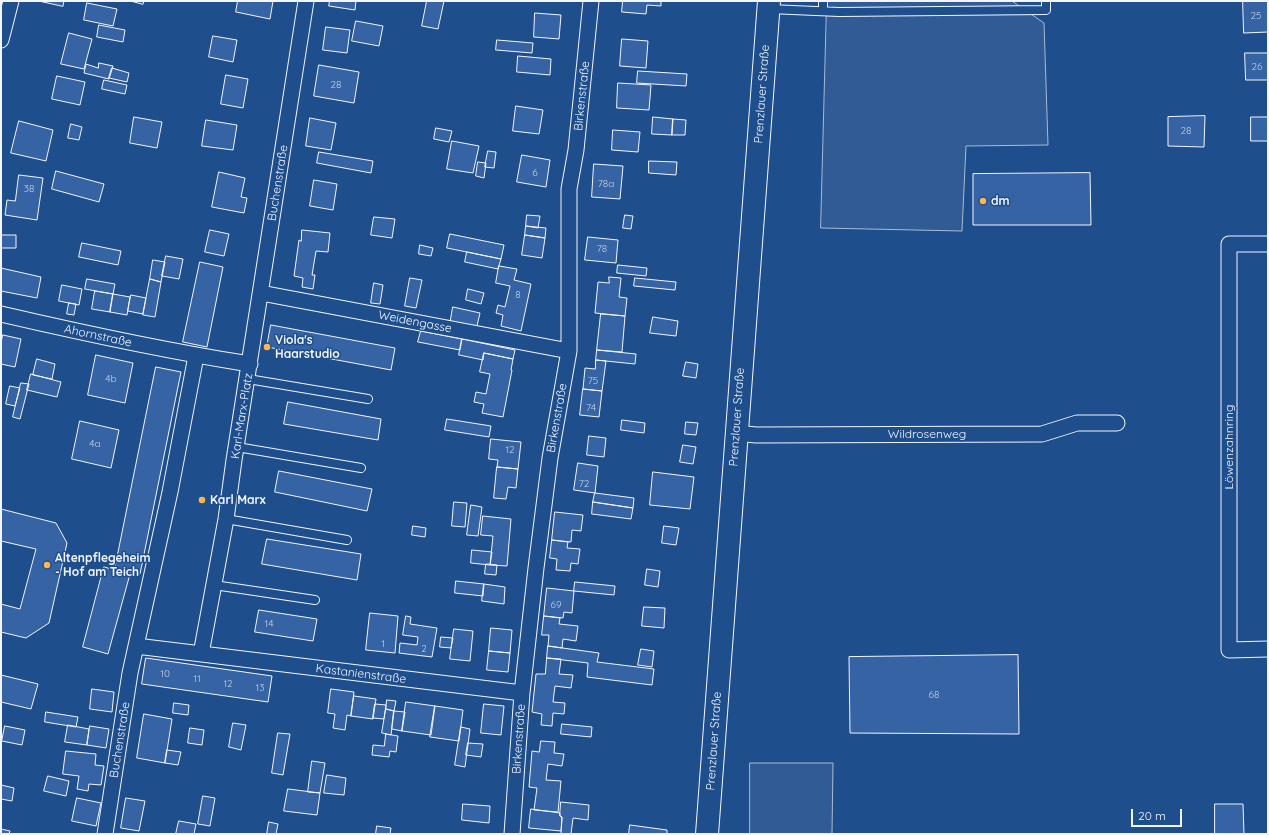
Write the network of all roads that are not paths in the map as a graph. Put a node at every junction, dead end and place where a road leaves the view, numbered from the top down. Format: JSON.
{"nodes":[{"id":1,"x":11,"y":1,"type":"edge"},
{"id":2,"x":306,"y":1,"type":"edge"},
{"id":3,"x":591,"y":1,"type":"edge"},
{"id":4,"x":823,"y":1,"type":"edge"},
{"id":5,"x":1046,"y":1,"type":"edge"},
{"id":6,"x":769,"y":5,"type":"edge"},
{"id":7,"x":823,"y":11,"type":"junction"},
{"id":8,"x":1,"y":40,"type":"edge"},
{"id":9,"x":1268,"y":244,"type":"edge"},
{"id":10,"x":261,"y":293,"type":"junction"},
{"id":11,"x":1,"y":314,"type":"edge"},
{"id":12,"x":569,"y":351,"type":"junction"},
{"id":13,"x":196,"y":356,"type":"junction"},
{"id":14,"x":249,"y":372,"type":"junction"},
{"id":15,"x":368,"y":399,"type":"dead end"},
{"id":16,"x":1117,"y":423,"type":"dead end"},
{"id":17,"x":736,"y":433,"type":"junction"},
{"id":18,"x":237,"y":447,"type":"junction"},
{"id":19,"x":361,"y":468,"type":"dead end"},
{"id":20,"x":226,"y":519,"type":"junction"},
{"id":21,"x":347,"y":540,"type":"dead end"},
{"id":22,"x":214,"y":585,"type":"junction"},
{"id":23,"x":314,"y":600,"type":"dead end"},
{"id":24,"x":136,"y":646,"type":"junction"},
{"id":25,"x":1268,"y":650,"type":"edge"},
{"id":26,"x":201,"y":654,"type":"junction"},
{"id":27,"x":522,"y":693,"type":"junction"},
{"id":28,"x":105,"y":834,"type":"edge"},
{"id":29,"x":512,"y":834,"type":"edge"},
{"id":30,"x":707,"y":834,"type":"edge"}],
"edges":[{"from":1,"to":8,"type":"street"},
{"from":2,"to":10,"type":"street","name":"Buchenstraße"},
{"from":3,"to":12,"type":"street","name":"Birkenstraße"},
{"from":4,"to":7,"type":"lane"},
{"from":5,"to":7,"type":"lane"},
{"from":6,"to":7,"type":"lane"},
{"from":6,"to":17,"type":"main road","name":"Prenzlauer Straße"},
{"from":9,"to":25,"type":"street","name":"Löwenzahnring"},
{"from":10,"to":12,"type":"street","name":"Weidengasse"},
{"from":10,"to":14,"type":"street","name":"Buchenstraße"},
{"from":11,"to":13,"type":"street","name":"Ahornstraße"},
{"from":12,"to":27,"type":"street","name":"Birkenstraße"},
{"from":13,"to":14,"type":"street","name":"Karl-Marx-Platz"},
{"from":13,"to":24,"type":"street"},
{"from":14,"to":15,"type":"lane"},
{"from":14,"to":18,"type":"street","name":"Karl-Marx-Platz"},
{"from":16,"to":17,"type":"street","name":"Wildrosenweg"},
{"from":17,"to":30,"type":"main road","name":"Prenzlauer Straße"},
{"from":18,"to":19,"type":"lane"},
{"from":18,"to":20,"type":"street","name":"Karl-Marx-Platz"},
{"from":20,"to":21,"type":"lane"},
{"from":20,"to":22,"type":"street","name":"Karl-Marx-Platz"},
{"from":22,"to":23,"type":"lane"},
{"from":22,"to":26,"type":"street","name":"Karl-Marx-Platz"},
{"from":24,"to":26,"type":"street"},
{"from":24,"to":28,"type":"street","name":"Buchenstraße"},
{"from":26,"to":27,"type":"street","name":"Kastanienstraße"},
{"from":27,"to":29,"type":"street","name":"Birkenstraße"}]}
